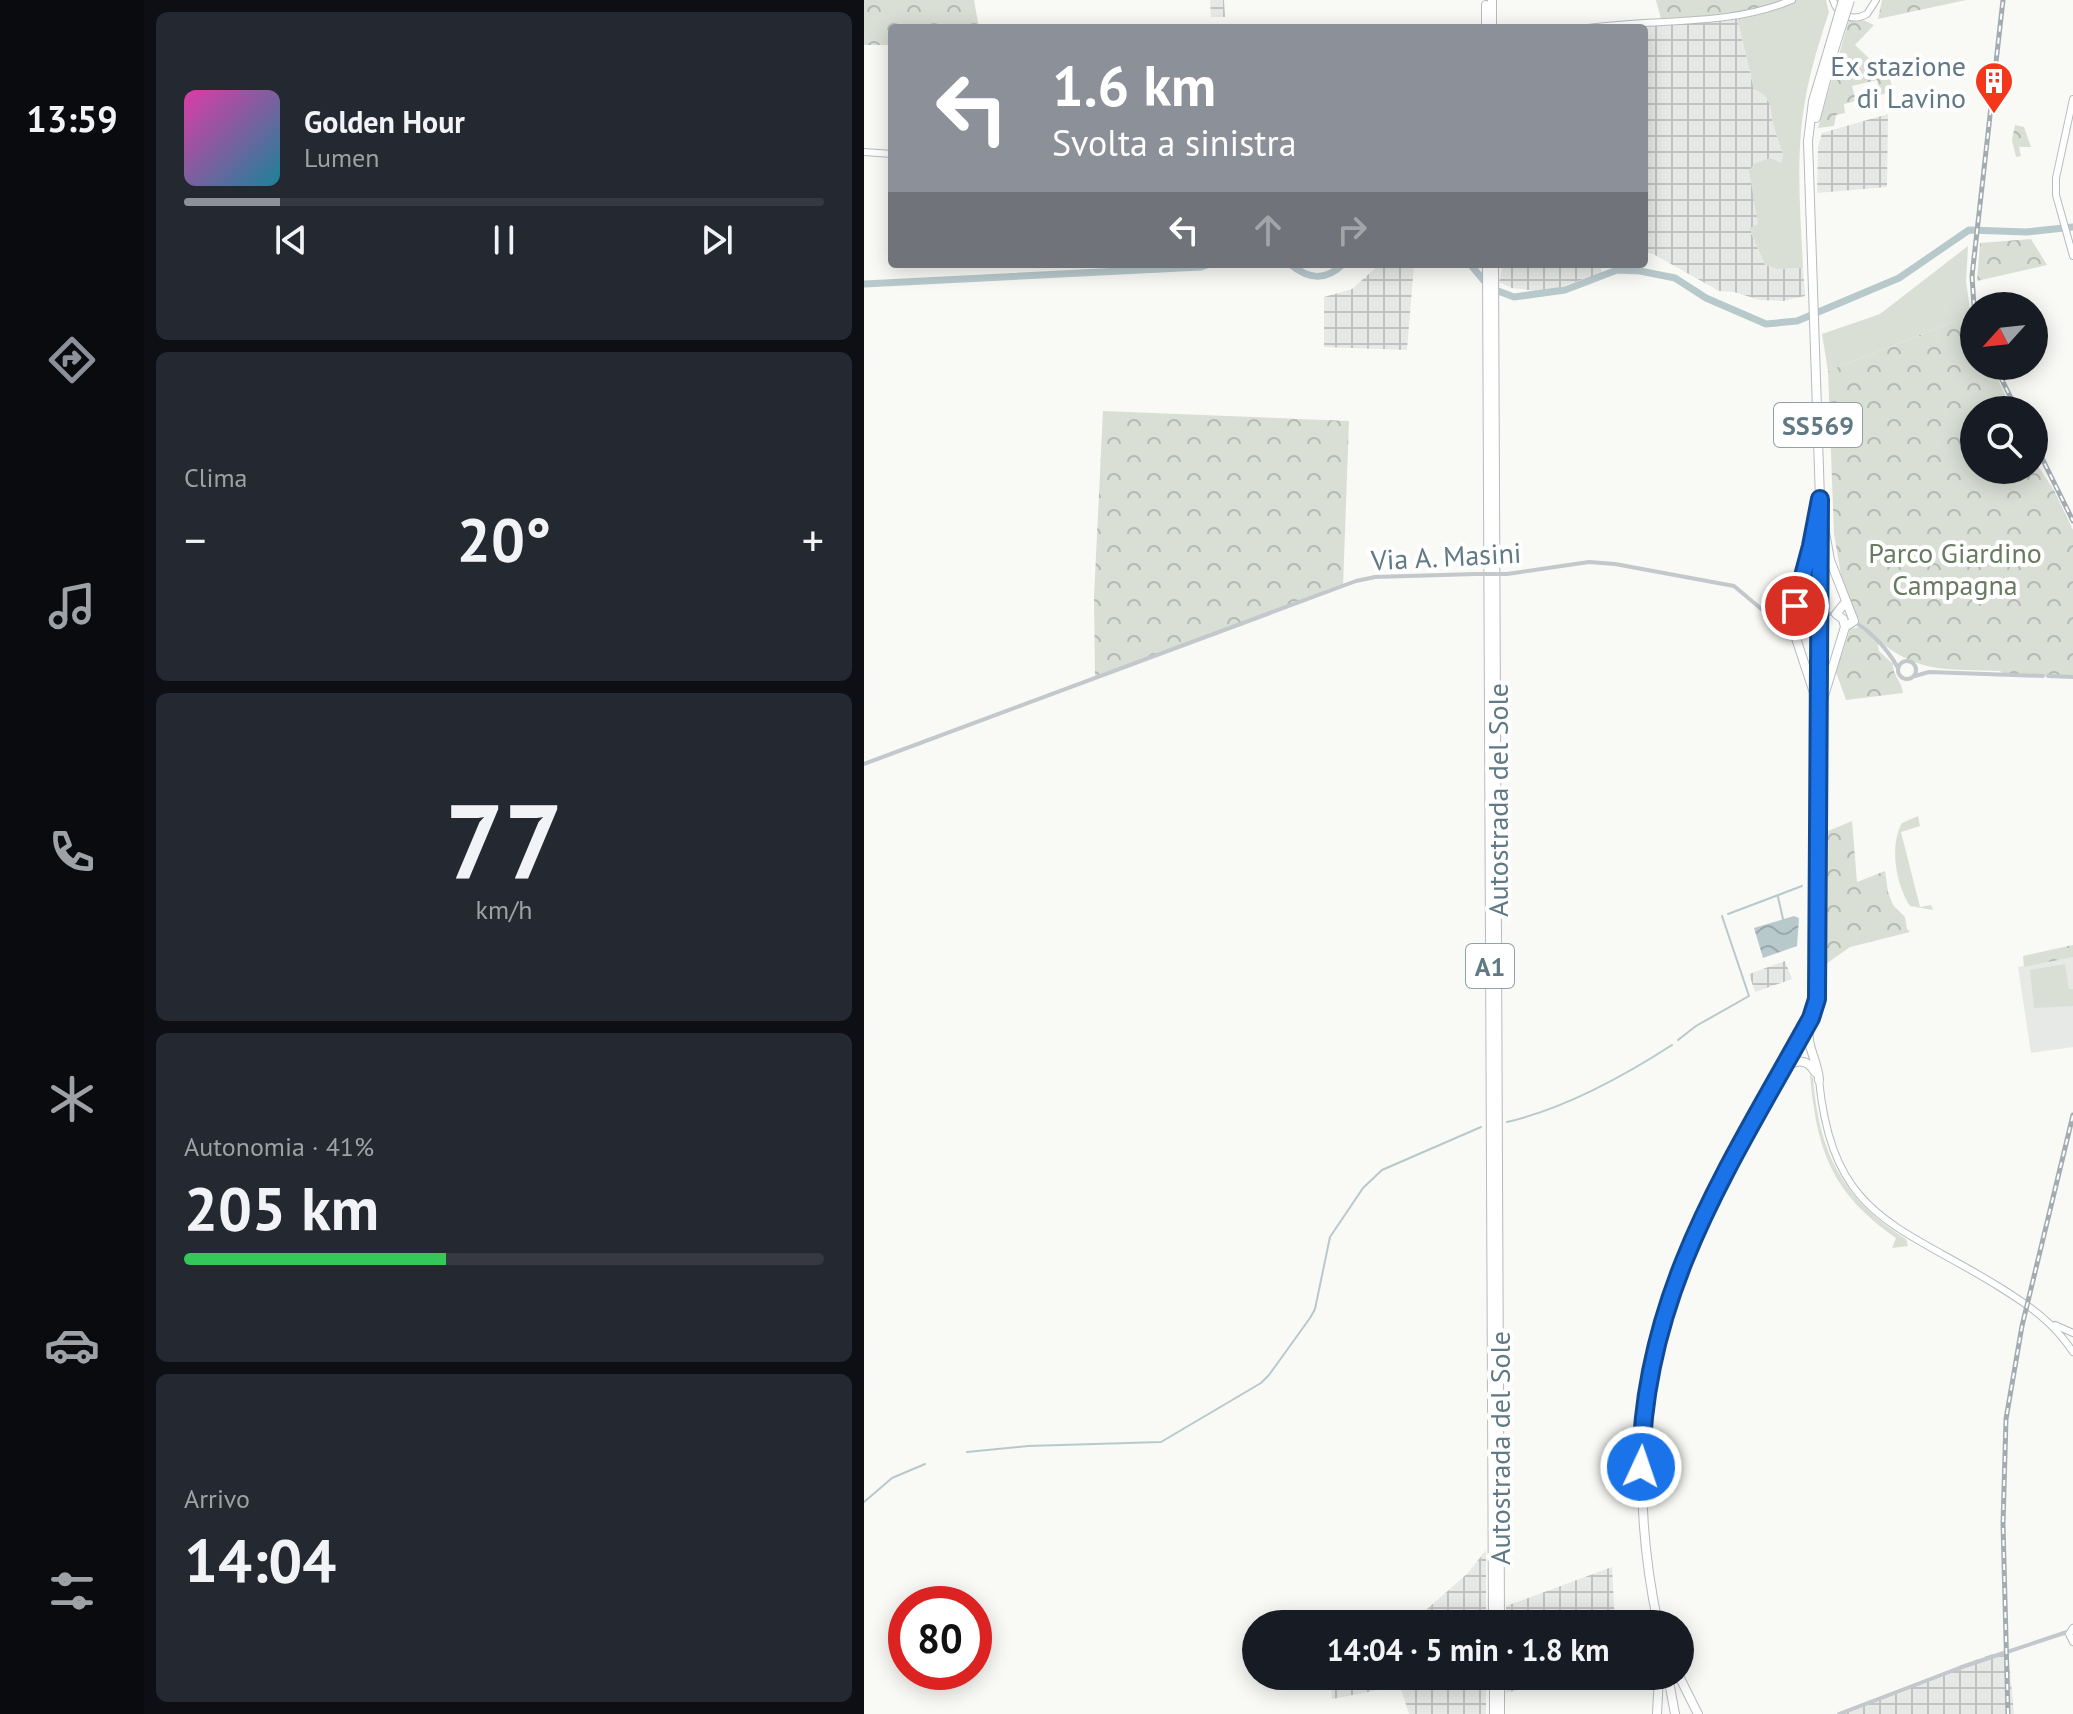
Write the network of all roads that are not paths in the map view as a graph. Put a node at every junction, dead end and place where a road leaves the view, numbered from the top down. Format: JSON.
{"nodes":[{"id":1,"x":1489,"y":0,"type":"edge"},
{"id":2,"x":1792,"y":0,"type":"edge"},
{"id":3,"x":1833,"y":0,"type":"edge"},
{"id":4,"x":1843,"y":0,"type":"edge"},
{"id":5,"x":1850,"y":0,"type":"edge"},
{"id":6,"x":1876,"y":1,"type":"edge"},
{"id":7,"x":1489,"y":24,"type":"edge"},
{"id":8,"x":1646,"y":24,"type":"edge"},
{"id":9,"x":1832,"y":49,"type":"junction"},
{"id":10,"x":2073,"y":99,"type":"edge"},
{"id":11,"x":864,"y":152,"type":"edge"},
{"id":12,"x":888,"y":154,"type":"edge"},
{"id":13,"x":2073,"y":256,"type":"edge"},
{"id":14,"x":1492,"y":268,"type":"edge"},
{"id":15,"x":1492,"y":268,"type":"edge"},
{"id":16,"x":1820,"y":499,"type":"junction"},
{"id":17,"x":1794,"y":603,"type":"junction"},
{"id":18,"x":1845,"y":603,"type":"junction"},
{"id":19,"x":1788,"y":614,"type":"junction"},
{"id":20,"x":1803,"y":614,"type":"junction"},
{"id":21,"x":1836,"y":614,"type":"junction"},
{"id":22,"x":1854,"y":621,"type":"junction"},
{"id":23,"x":1794,"y":624,"type":"junction"},
{"id":24,"x":1845,"y":627,"type":"junction"},
{"id":25,"x":1889,"y":656,"type":"junction"},
{"id":26,"x":1905,"y":661,"type":"junction"},
{"id":27,"x":1915,"y":665,"type":"junction"},
{"id":28,"x":1898,"y":668,"type":"junction"},
{"id":29,"x":1929,"y":672,"type":"junction"},
{"id":30,"x":1915,"y":676,"type":"junction"},
{"id":31,"x":2073,"y":677,"type":"edge"},
{"id":32,"x":1819,"y":715,"type":"junction"},
{"id":33,"x":864,"y":764,"type":"edge"},
{"id":34,"x":1811,"y":1018,"type":"junction"},
{"id":35,"x":1779,"y":1076,"type":"junction"},
{"id":36,"x":1819,"y":1080,"type":"junction"},
{"id":37,"x":2045,"y":1318,"type":"junction"},
{"id":38,"x":2073,"y":1333,"type":"edge"},
{"id":39,"x":2073,"y":1352,"type":"edge"},
{"id":40,"x":1493,"y":1610,"type":"edge"},
{"id":41,"x":1500,"y":1610,"type":"edge"},
{"id":42,"x":1655,"y":1610,"type":"edge"},
{"id":43,"x":2072,"y":1629,"type":"edge"},
{"id":44,"x":2056,"y":1637,"type":"junction"},
{"id":45,"x":2072,"y":1641,"type":"edge"},
{"id":46,"x":1495,"y":1690,"type":"edge"},
{"id":47,"x":1499,"y":1690,"type":"edge"},
{"id":48,"x":1658,"y":1690,"type":"edge"},
{"id":49,"x":1671,"y":1690,"type":"edge"},
{"id":50,"x":1686,"y":1690,"type":"edge"},
{"id":51,"x":1497,"y":1714,"type":"edge"},
{"id":52,"x":1657,"y":1714,"type":"edge"},
{"id":53,"x":1675,"y":1714,"type":"edge"},
{"id":54,"x":1698,"y":1714,"type":"edge"},
{"id":55,"x":1839,"y":1714,"type":"edge"}],
"edges":[{"from":1,"to":7,"type":"highway"},
{"from":2,"to":8,"type":"main road"},
{"from":3,"to":6,"type":"main road"},
{"from":4,"to":9,"type":"highway","number":"SS569","bridge":true},
{"from":5,"to":9,"type":"highway","number":"SS569","bridge":true},
{"from":9,"to":16,"type":"highway","number":"SS569"},
{"from":10,"to":13,"type":"main road"},
{"from":11,"to":12,"type":"main road"},
{"from":14,"to":40,"type":"highway","name":"Autostrada del Sole","number":"A1"},
{"from":15,"to":41,"type":"highway","name":"Autostrada del Sole","number":"A1"},
{"from":16,"to":17,"type":"highway"},
{"from":16,"to":18,"type":"highway"},
{"from":16,"to":32,"type":"highway","number":"SS569","bridge":true},
{"from":17,"to":19,"type":"highway"},
{"from":17,"to":20,"type":"highway"},
{"from":18,"to":21,"type":"highway"},
{"from":18,"to":22,"type":"highway"},
{"from":19,"to":20,"type":"street","name":"Via A. Masini"},
{"from":19,"to":23,"type":"highway"},
{"from":19,"to":33,"type":"street","name":"Via A. Masini","bridge":true},
{"from":20,"to":21,"type":"street","name":"Via A. Masini"},
{"from":20,"to":23,"type":"highway"},
{"from":21,"to":22,"type":"street","name":"Via A. Masini"},
{"from":21,"to":24,"type":"highway"},
{"from":22,"to":24,"type":"highway"},
{"from":22,"to":25,"type":"street","name":"Via A. Masini"},
{"from":23,"to":32,"type":"highway"},
{"from":24,"to":32,"type":"highway"},
{"from":25,"to":26,"type":"street","name":"Via A. Masini"},
{"from":25,"to":28,"type":"street","name":"Via A. Masini"},
{"from":26,"to":27,"type":"street","name":"Via A. Masini"},
{"from":26,"to":28,"type":"street"},
{"from":27,"to":29,"type":"street","name":"Via A. Masini"},
{"from":27,"to":30,"type":"street"},
{"from":28,"to":30,"type":"street","name":"Via A. Masini"},
{"from":29,"to":30,"type":"street","name":"Via A. Masini"},
{"from":29,"to":31,"type":"street","name":"Via A. Masini"},
{"from":32,"to":34,"type":"highway","number":"SS569"},
{"from":34,"to":35,"type":"highway","number":"SS569"},
{"from":34,"to":36,"type":"highway","number":"SS569"},
{"from":35,"to":36,"type":"highway"},
{"from":35,"to":42,"type":"highway","number":"SS569"},
{"from":36,"to":37,"type":"main road"},
{"from":37,"to":38,"type":"main road"},
{"from":37,"to":39,"type":"main road"},
{"from":43,"to":44,"type":"street"},
{"from":43,"to":45,"type":"main road"},
{"from":44,"to":45,"type":"street"},
{"from":44,"to":55,"type":"street"},
{"from":46,"to":51,"type":"highway"},
{"from":47,"to":51,"type":"highway"},
{"from":48,"to":52,"type":"highway"},
{"from":49,"to":53,"type":"highway"},
{"from":50,"to":54,"type":"highway"}]}
